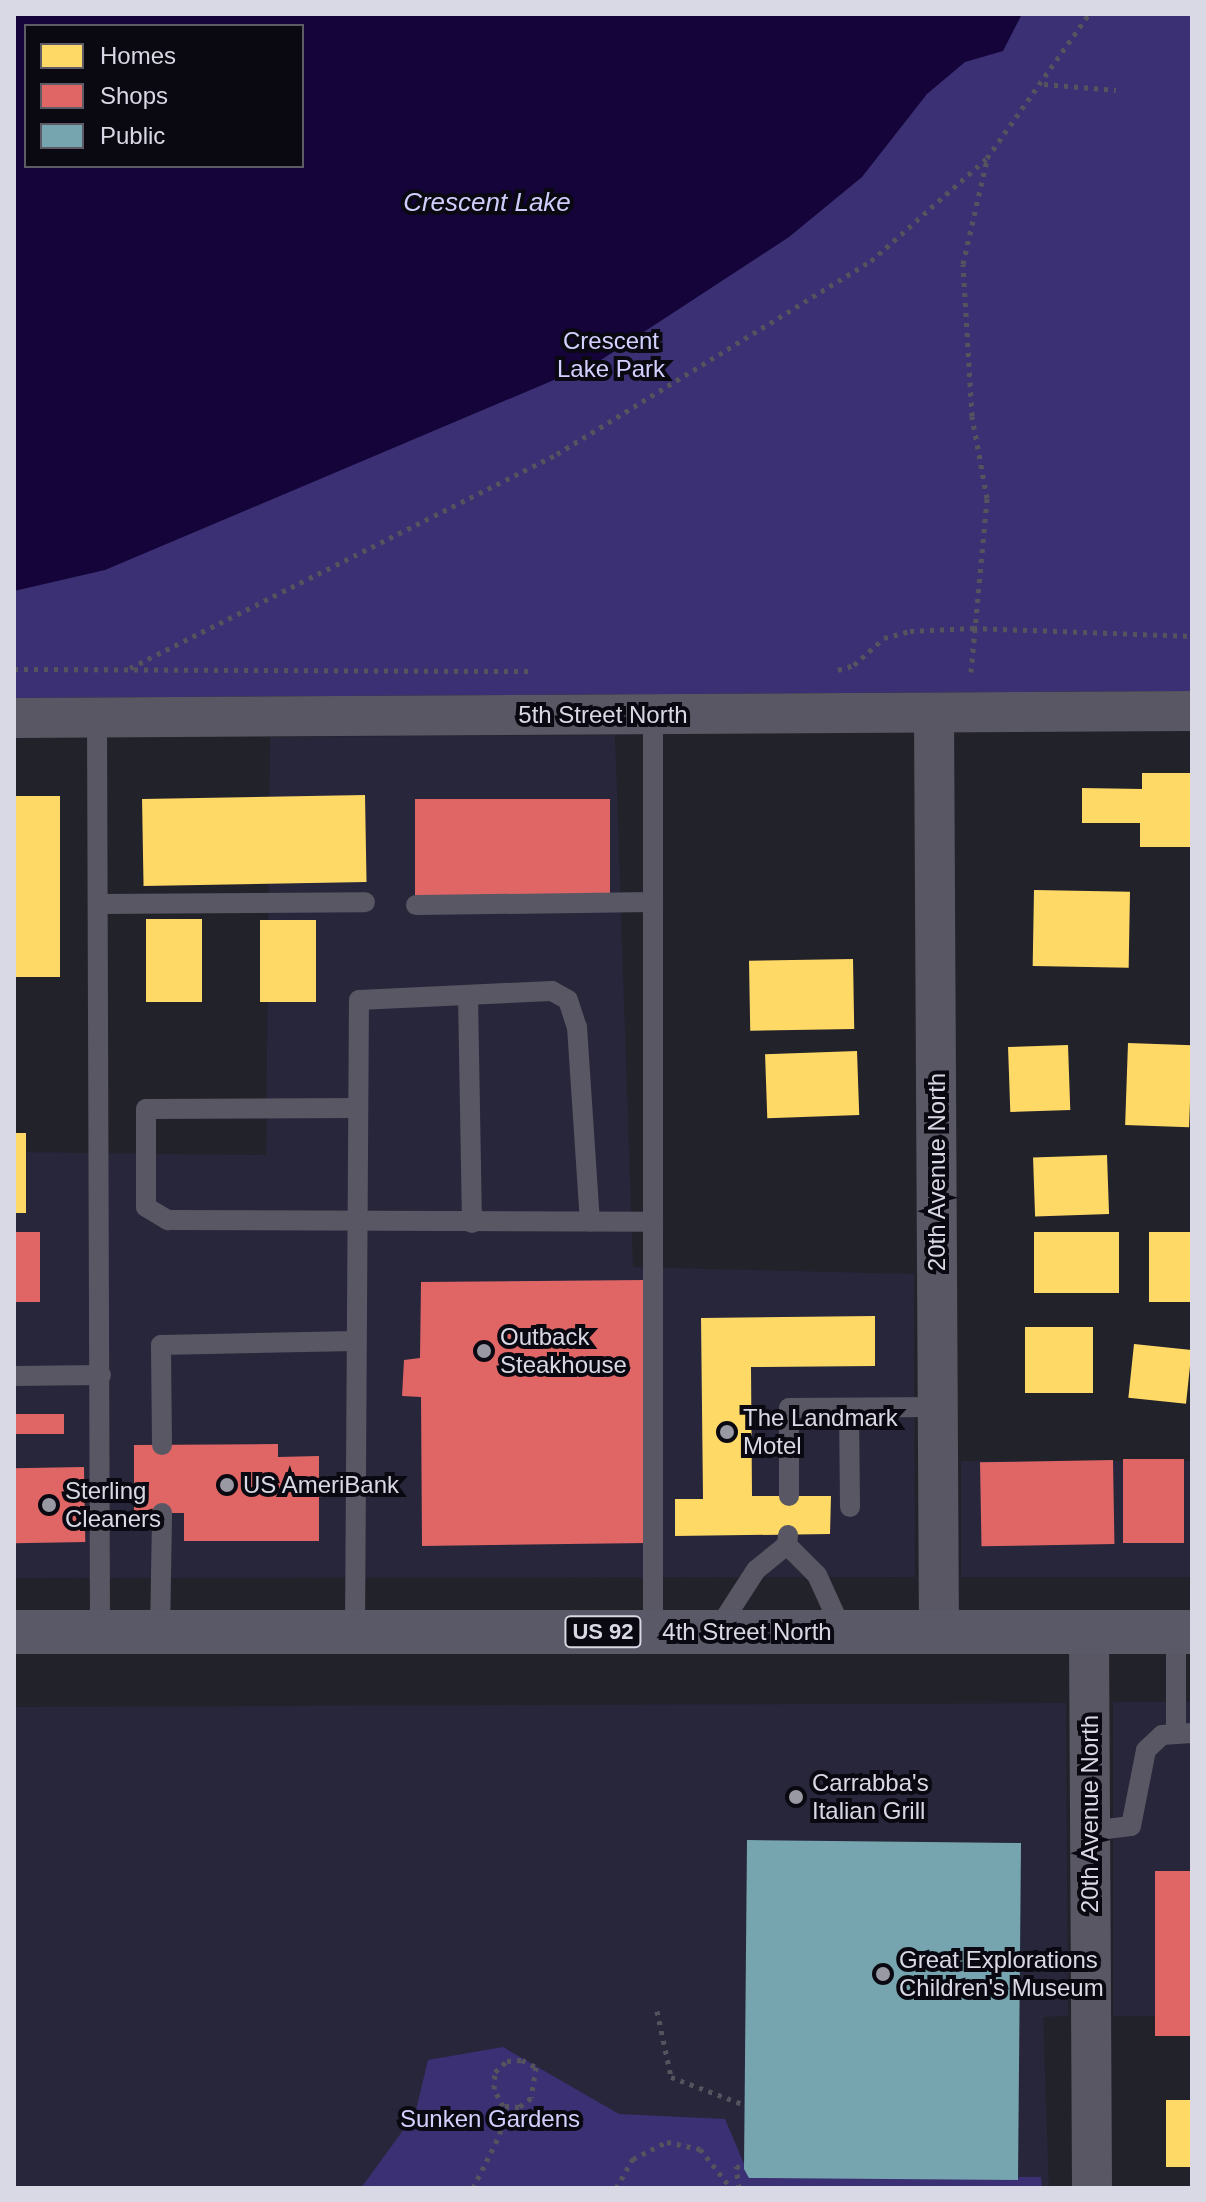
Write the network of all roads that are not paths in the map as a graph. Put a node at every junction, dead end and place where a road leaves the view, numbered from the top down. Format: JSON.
{"nodes":[{"id":1,"x":1192,"y":711,"type":"edge"},
{"id":2,"x":950,"y":713,"type":"junction"},
{"id":3,"x":653,"y":714,"type":"junction"},
{"id":4,"x":97,"y":717,"type":"junction"},
{"id":5,"x":14,"y":718,"type":"edge"},
{"id":6,"x":365,"y":902,"type":"dead end"},
{"id":7,"x":653,"y":902,"type":"junction"},
{"id":8,"x":98,"y":904,"type":"junction"},
{"id":9,"x":416,"y":905,"type":"dead end"},
{"id":10,"x":468,"y":995,"type":"junction"},
{"id":11,"x":358,"y":1108,"type":"junction"},
{"id":12,"x":356,"y":1220,"type":"junction"},
{"id":13,"x":590,"y":1222,"type":"junction"},
{"id":14,"x":653,"y":1222,"type":"junction"},
{"id":15,"x":472,"y":1223,"type":"junction"},
{"id":16,"x":356,"y":1341,"type":"junction"},
{"id":17,"x":101,"y":1375,"type":"junction"},
{"id":18,"x":14,"y":1376,"type":"edge"},
{"id":19,"x":938,"y":1407,"type":"junction"},
{"id":20,"x":849,"y":1409,"type":"junction"},
{"id":21,"x":162,"y":1445,"type":"dead end"},
{"id":22,"x":789,"y":1496,"type":"dead end"},
{"id":23,"x":850,"y":1507,"type":"dead end"},
{"id":24,"x":162,"y":1513,"type":"dead end"},
{"id":25,"x":14,"y":1632,"type":"edge"},
{"id":26,"x":100,"y":1632,"type":"junction"},
{"id":27,"x":355,"y":1632,"type":"junction"},
{"id":28,"x":653,"y":1632,"type":"junction"},
{"id":29,"x":716,"y":1632,"type":"junction"},
{"id":30,"x":843,"y":1632,"type":"junction"},
{"id":31,"x":939,"y":1632,"type":"junction"},
{"id":32,"x":1089,"y":1632,"type":"junction"},
{"id":33,"x":1184,"y":1632,"type":"edge"},
{"id":34,"x":160,"y":1633,"type":"junction"},
{"id":35,"x":1184,"y":1733,"type":"edge"},
{"id":36,"x":1090,"y":1831,"type":"junction"},
{"id":37,"x":1092,"y":2188,"type":"edge"}],
"edges":[{"from":1,"to":2,"type":"street","name":"5th Street North"},
{"from":2,"to":3,"type":"street","name":"5th Street North"},
{"from":2,"to":19,"type":"street","name":"20th Avenue North"},
{"from":3,"to":4,"type":"street","name":"5th Street North"},
{"from":3,"to":7,"type":"lane"},
{"from":4,"to":5,"type":"street","name":"5th Street North"},
{"from":4,"to":8,"type":"lane"},
{"from":6,"to":8,"type":"lane"},
{"from":7,"to":9,"type":"lane"},
{"from":7,"to":14,"type":"lane"},
{"from":8,"to":17,"type":"lane"},
{"from":10,"to":11,"type":"lane"},
{"from":10,"to":13,"type":"lane"},
{"from":10,"to":15,"type":"lane"},
{"from":11,"to":12,"type":"lane"},
{"from":11,"to":12,"type":"lane"},
{"from":12,"to":15,"type":"lane"},
{"from":12,"to":16,"type":"lane"},
{"from":13,"to":14,"type":"lane"},
{"from":13,"to":15,"type":"lane"},
{"from":14,"to":28,"type":"lane"},
{"from":16,"to":21,"type":"lane"},
{"from":16,"to":27,"type":"lane"},
{"from":17,"to":18,"type":"lane"},
{"from":17,"to":26,"type":"lane"},
{"from":19,"to":20,"type":"lane"},
{"from":19,"to":31,"type":"street","name":"20th Avenue North"},
{"from":20,"to":22,"type":"lane"},
{"from":20,"to":23,"type":"lane"},
{"from":24,"to":34,"type":"lane"},
{"from":25,"to":26,"type":"main road","name":"4th Street North","number":"US 92"},
{"from":26,"to":34,"type":"main road","name":"4th Street North","number":"US 92"},
{"from":27,"to":28,"type":"main road","name":"4th Street North","number":"US 92"},
{"from":27,"to":34,"type":"main road","name":"4th Street North","number":"US 92"},
{"from":28,"to":29,"type":"main road","name":"4th Street North","number":"US 92"},
{"from":29,"to":30,"type":"main road","name":"4th Street North","number":"US 92"},
{"from":29,"to":30,"type":"lane"},
{"from":30,"to":31,"type":"main road","name":"4th Street North","number":"US 92"},
{"from":31,"to":32,"type":"main road","name":"4th Street North","number":"US 92"},
{"from":32,"to":33,"type":"main road","name":"4th Street North","number":"US 92"},
{"from":32,"to":36,"type":"street","name":"20th Avenue North"},
{"from":33,"to":35,"type":"lane"},
{"from":35,"to":36,"type":"lane"},
{"from":36,"to":37,"type":"street","name":"20th Avenue North"}]}
